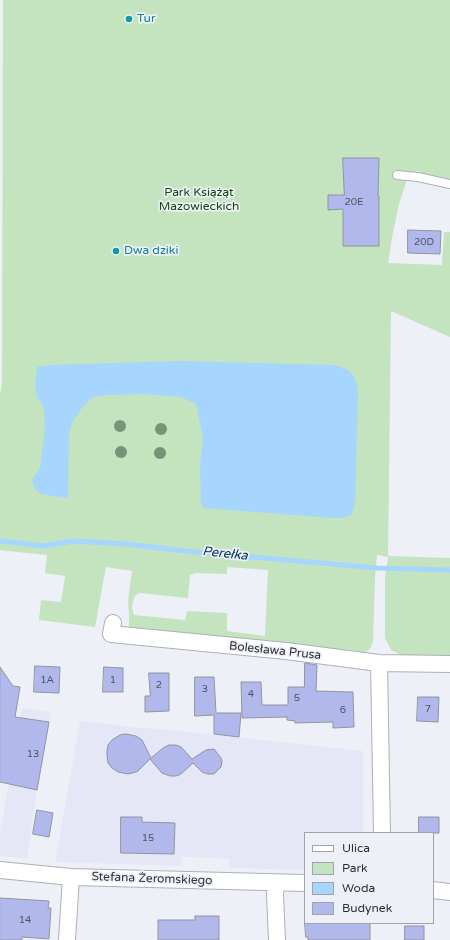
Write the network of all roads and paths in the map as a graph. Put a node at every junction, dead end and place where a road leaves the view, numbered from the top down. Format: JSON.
{"nodes":[{"id":1,"x":397,"y":176,"type":"dead end"},
{"id":2,"x":450,"y":184,"type":"edge"},
{"id":3,"x":113,"y":623,"type":"dead end"},
{"id":4,"x":379,"y":662,"type":"junction"},
{"id":5,"x":450,"y":664,"type":"edge"},
{"id":6,"x":382,"y":832,"type":"edge"},
{"id":7,"x":0,"y":870,"type":"edge"},
{"id":8,"x":71,"y":877,"type":"junction"},
{"id":9,"x":276,"y":882,"type":"junction"},
{"id":10,"x":304,"y":883,"type":"edge"},
{"id":11,"x":434,"y":890,"type":"edge"},
{"id":12,"x":450,"y":892,"type":"edge"},
{"id":13,"x":67,"y":940,"type":"edge"},
{"id":14,"x":277,"y":940,"type":"edge"}],
"edges":[{"from":1,"to":2,"type":"lane"},
{"from":3,"to":4,"type":"street","name":"Bolesława Prusa"},
{"from":4,"to":5,"type":"street","name":"Bolesława Prusa"},
{"from":4,"to":6,"type":"street"},
{"from":7,"to":8,"type":"street","name":"Stefana Żeromskiego"},
{"from":8,"to":9,"type":"street","name":"Stefana Żeromskiego"},
{"from":8,"to":13,"type":"street"},
{"from":9,"to":10,"type":"street","name":"Stefana Żeromskiego"},
{"from":9,"to":14,"type":"street"},
{"from":11,"to":12,"type":"street"}]}
